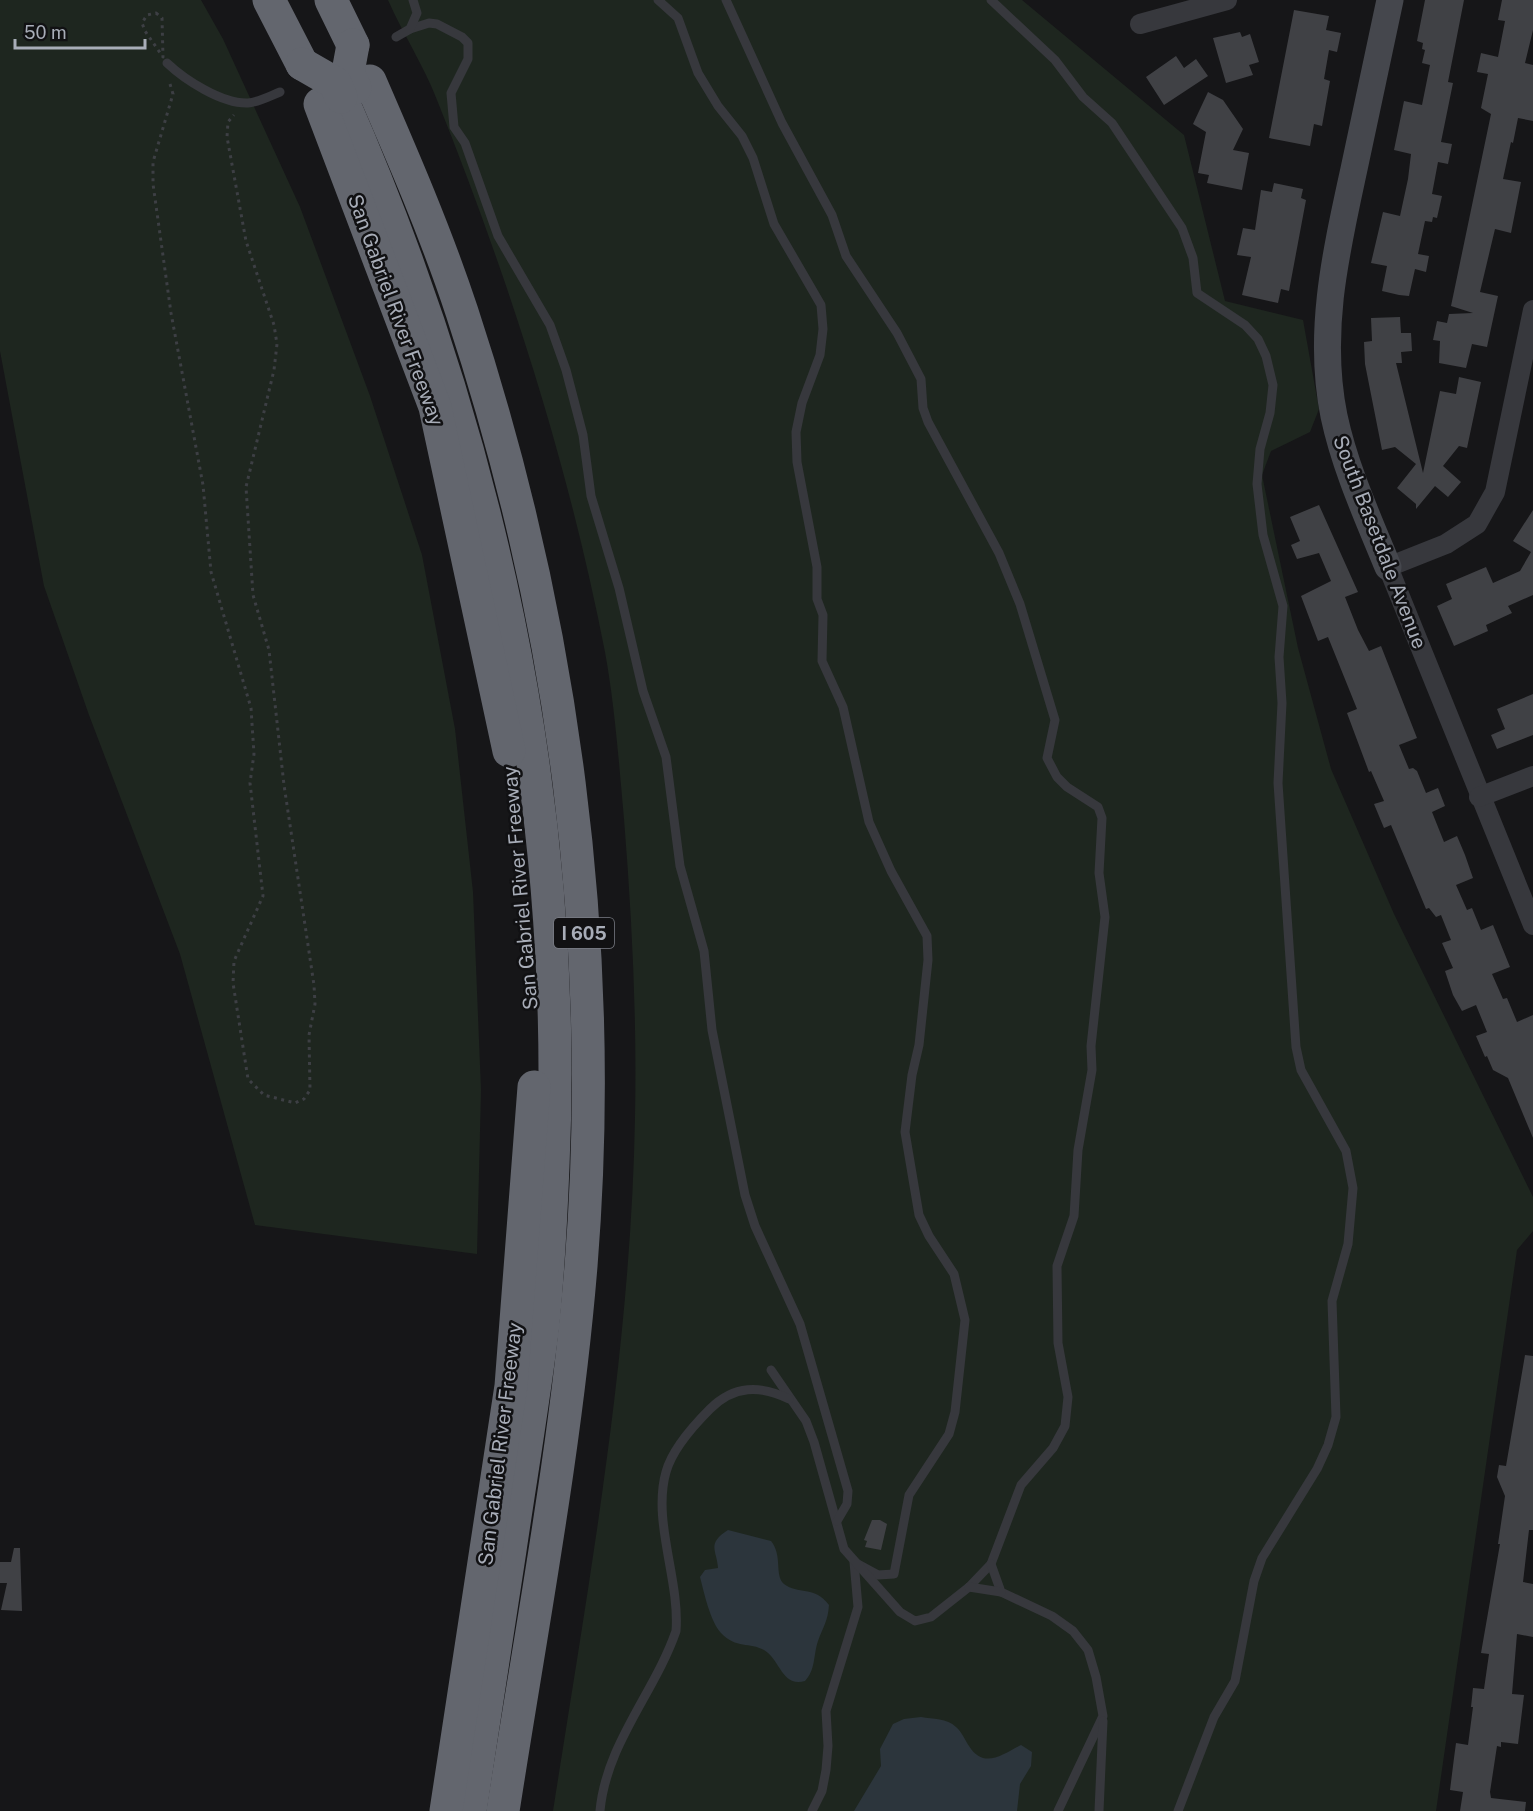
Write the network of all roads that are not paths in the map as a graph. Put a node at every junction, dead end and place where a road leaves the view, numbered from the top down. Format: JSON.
{"nodes":[{"id":1,"x":269,"y":0,"type":"edge"},
{"id":2,"x":413,"y":0,"type":"edge"},
{"id":3,"x":658,"y":0,"type":"edge"},
{"id":4,"x":726,"y":0,"type":"edge"},
{"id":5,"x":991,"y":0,"type":"edge"},
{"id":6,"x":1227,"y":0,"type":"edge"},
{"id":7,"x":1390,"y":0,"type":"edge"},
{"id":8,"x":341,"y":21,"type":"edge"},
{"id":9,"x":1140,"y":24,"type":"dead end"},
{"id":10,"x":410,"y":29,"type":"junction"},
{"id":11,"x":396,"y":37,"type":"dead end"},
{"id":12,"x":165,"y":60,"type":"road end"},
{"id":13,"x":280,"y":92,"type":"dead end"},
{"id":14,"x":346,"y":93,"type":"junction"},
{"id":15,"x":1533,"y":310,"type":"edge"},
{"id":16,"x":1388,"y":567,"type":"junction"},
{"id":17,"x":1533,"y":776,"type":"edge"},
{"id":18,"x":1479,"y":797,"type":"junction"},
{"id":19,"x":1533,"y":925,"type":"edge"},
{"id":20,"x":771,"y":1370,"type":"dead end"},
{"id":21,"x":789,"y":1399,"type":"junction"},
{"id":22,"x":837,"y":1521,"type":"junction"},
{"id":23,"x":854,"y":1562,"type":"junction"},
{"id":24,"x":991,"y":1564,"type":"junction"},
{"id":25,"x":969,"y":1587,"type":"junction"},
{"id":26,"x":1001,"y":1592,"type":"junction"},
{"id":27,"x":1103,"y":1716,"type":"junction"},
{"id":28,"x":446,"y":1811,"type":"edge"},
{"id":29,"x":470,"y":1811,"type":"edge"},
{"id":30,"x":483,"y":1811,"type":"edge"},
{"id":31,"x":503,"y":1811,"type":"edge"},
{"id":32,"x":600,"y":1811,"type":"edge"},
{"id":33,"x":812,"y":1811,"type":"edge"},
{"id":34,"x":1058,"y":1811,"type":"edge"},
{"id":35,"x":1099,"y":1811,"type":"edge"},
{"id":36,"x":1178,"y":1811,"type":"edge"}],
"edges":[{"from":1,"to":14,"type":"highway","bridge":true},
{"from":2,"to":10,"type":"lane"},
{"from":3,"to":23,"type":"lane"},
{"from":4,"to":24,"type":"lane"},
{"from":5,"to":36,"type":"lane"},
{"from":6,"to":9,"type":"street"},
{"from":7,"to":16,"type":"street","name":"South Basetdale Avenue"},
{"from":8,"to":14,"type":"highway","name":"San Gabriel River Freeway","number":"I 605"},
{"from":10,"to":11,"type":"lane"},
{"from":10,"to":22,"type":"lane"},
{"from":12,"to":13,"type":"lane"},
{"from":14,"to":28,"type":"highway","name":"San Gabriel River Freeway","number":"I 605"},
{"from":14,"to":29,"type":"highway"},
{"from":14,"to":30,"type":"highway"},
{"from":14,"to":31,"type":"highway","name":"San Gabriel River Freeway","number":"I 605"},
{"from":15,"to":16,"type":"street"},
{"from":16,"to":18,"type":"street","name":"South Basetdale Avenue"},
{"from":17,"to":18,"type":"street"},
{"from":18,"to":19,"type":"street","name":"South Basetdale Avenue"},
{"from":20,"to":21,"type":"lane"},
{"from":21,"to":22,"type":"lane"},
{"from":21,"to":32,"type":"lane"},
{"from":22,"to":23,"type":"lane"},
{"from":23,"to":25,"type":"lane"},
{"from":23,"to":33,"type":"lane"},
{"from":24,"to":25,"type":"lane"},
{"from":24,"to":26,"type":"lane"},
{"from":25,"to":26,"type":"lane"},
{"from":26,"to":27,"type":"lane"},
{"from":27,"to":34,"type":"lane"},
{"from":27,"to":35,"type":"lane"}]}
